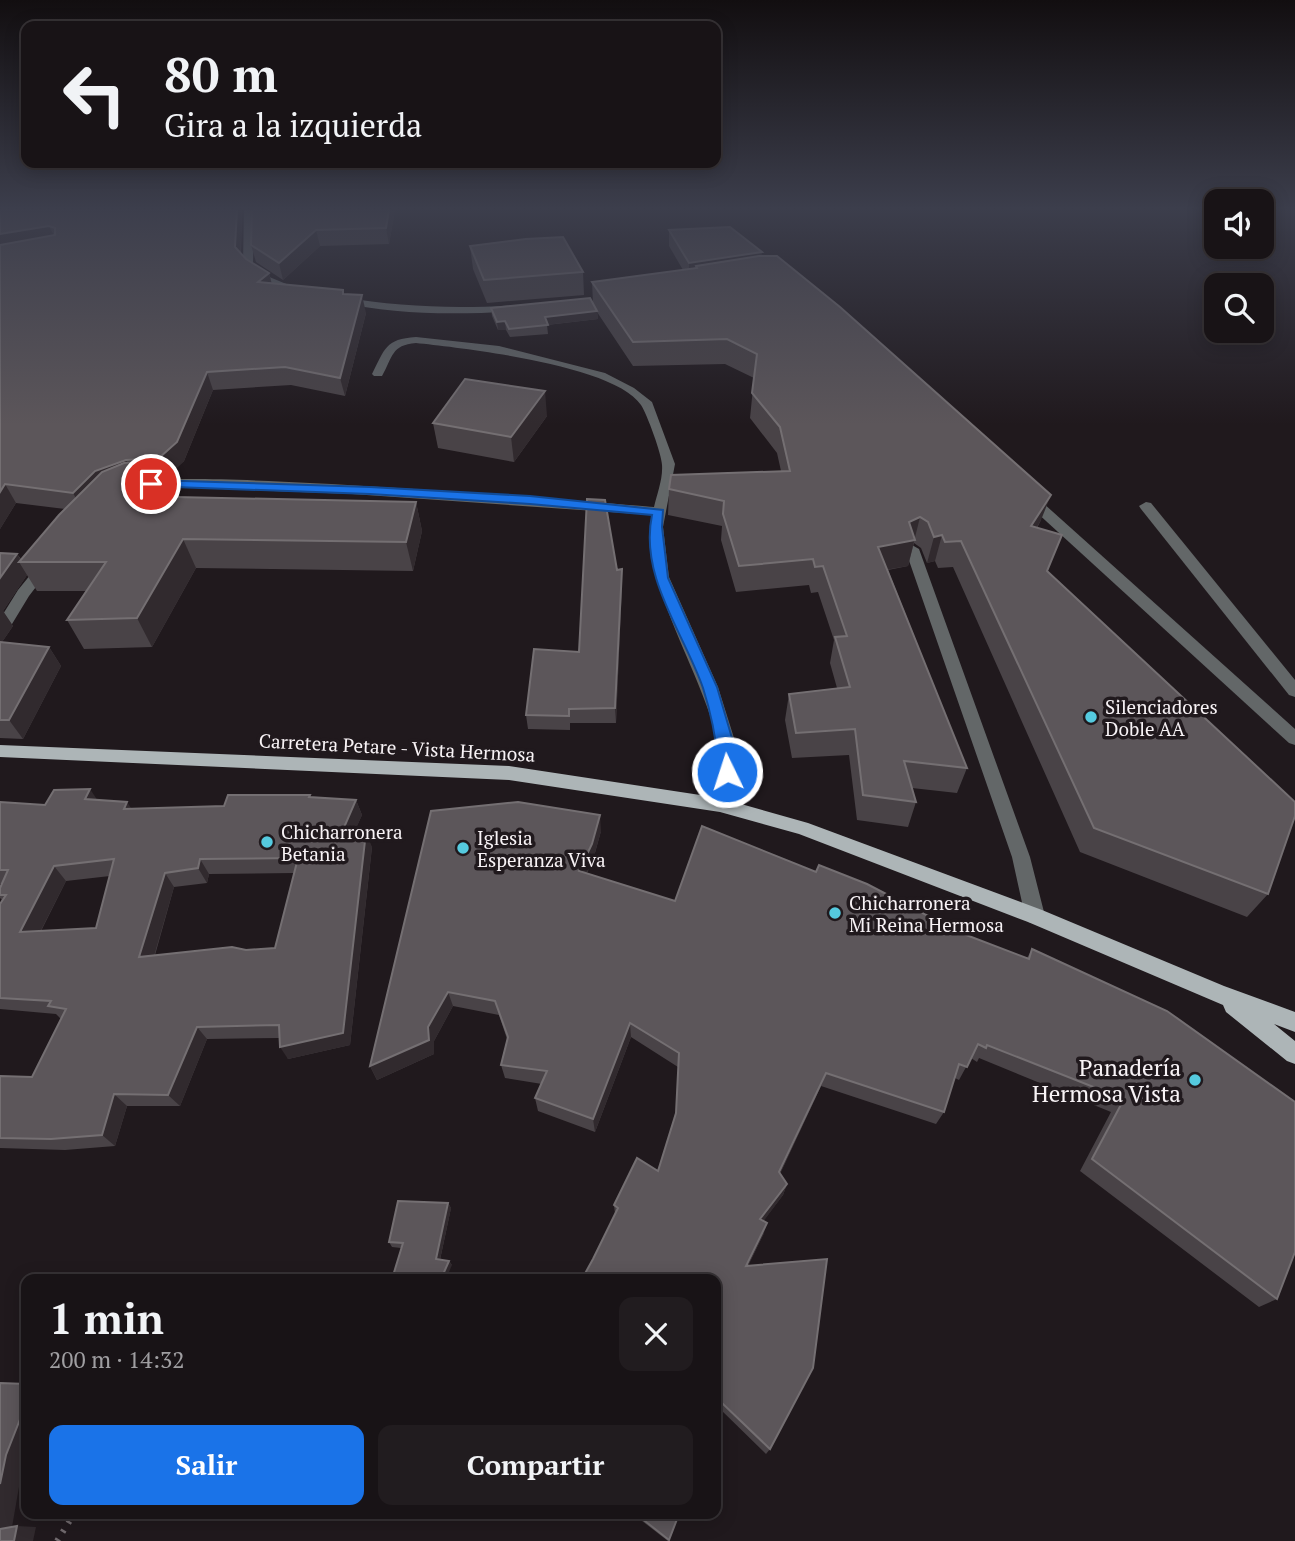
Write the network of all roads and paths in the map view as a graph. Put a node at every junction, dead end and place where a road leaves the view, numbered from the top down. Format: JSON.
{"nodes":[{"id":1,"x":272,"y":282,"type":"edge"},
{"id":2,"x":524,"y":307,"type":"edge"},
{"id":3,"x":379,"y":374,"type":"dead end"},
{"id":4,"x":122,"y":490,"type":"edge"},
{"id":5,"x":1021,"y":491,"type":"edge"},
{"id":6,"x":1146,"y":506,"type":"dead end"},
{"id":7,"x":659,"y":512,"type":"junction"},
{"id":8,"x":912,"y":549,"type":"edge"},
{"id":9,"x":53,"y":557,"type":"edge"},
{"id":10,"x":7,"y":620,"type":"dead end"},
{"id":11,"x":1295,"y":691,"type":"edge"},
{"id":12,"x":1295,"y":739,"type":"edge"},
{"id":13,"x":0,"y":751,"type":"edge"},
{"id":14,"x":719,"y":805,"type":"junction"},
{"id":15,"x":1035,"y":916,"type":"junction"},
{"id":16,"x":1219,"y":994,"type":"junction"},
{"id":17,"x":1295,"y":1022,"type":"edge"},
{"id":18,"x":1295,"y":1054,"type":"edge"},
{"id":19,"x":71,"y":1519,"type":"edge"},
{"id":20,"x":57,"y":1541,"type":"edge"}],
"edges":[{"from":1,"to":2,"type":"street"},
{"from":3,"to":7,"type":"street"},
{"from":4,"to":7,"type":"street"},
{"from":5,"to":12,"type":"street"},
{"from":6,"to":11,"type":"street"},
{"from":7,"to":14,"type":"street"},
{"from":8,"to":15,"type":"street"},
{"from":9,"to":10,"type":"street"},
{"from":13,"to":14,"type":"main road","name":"Carretera Petare - Vista Hermosa"},
{"from":14,"to":15,"type":"main road","name":"Carretera Petare - Vista Hermosa"},
{"from":15,"to":16,"type":"main road","name":"Carretera Petare - Vista Hermosa"},
{"from":16,"to":17,"type":"main road","name":"Carretera Petare - Vista Hermosa"},
{"from":16,"to":18,"type":"main road"},
{"from":19,"to":20,"type":"path"}]}
